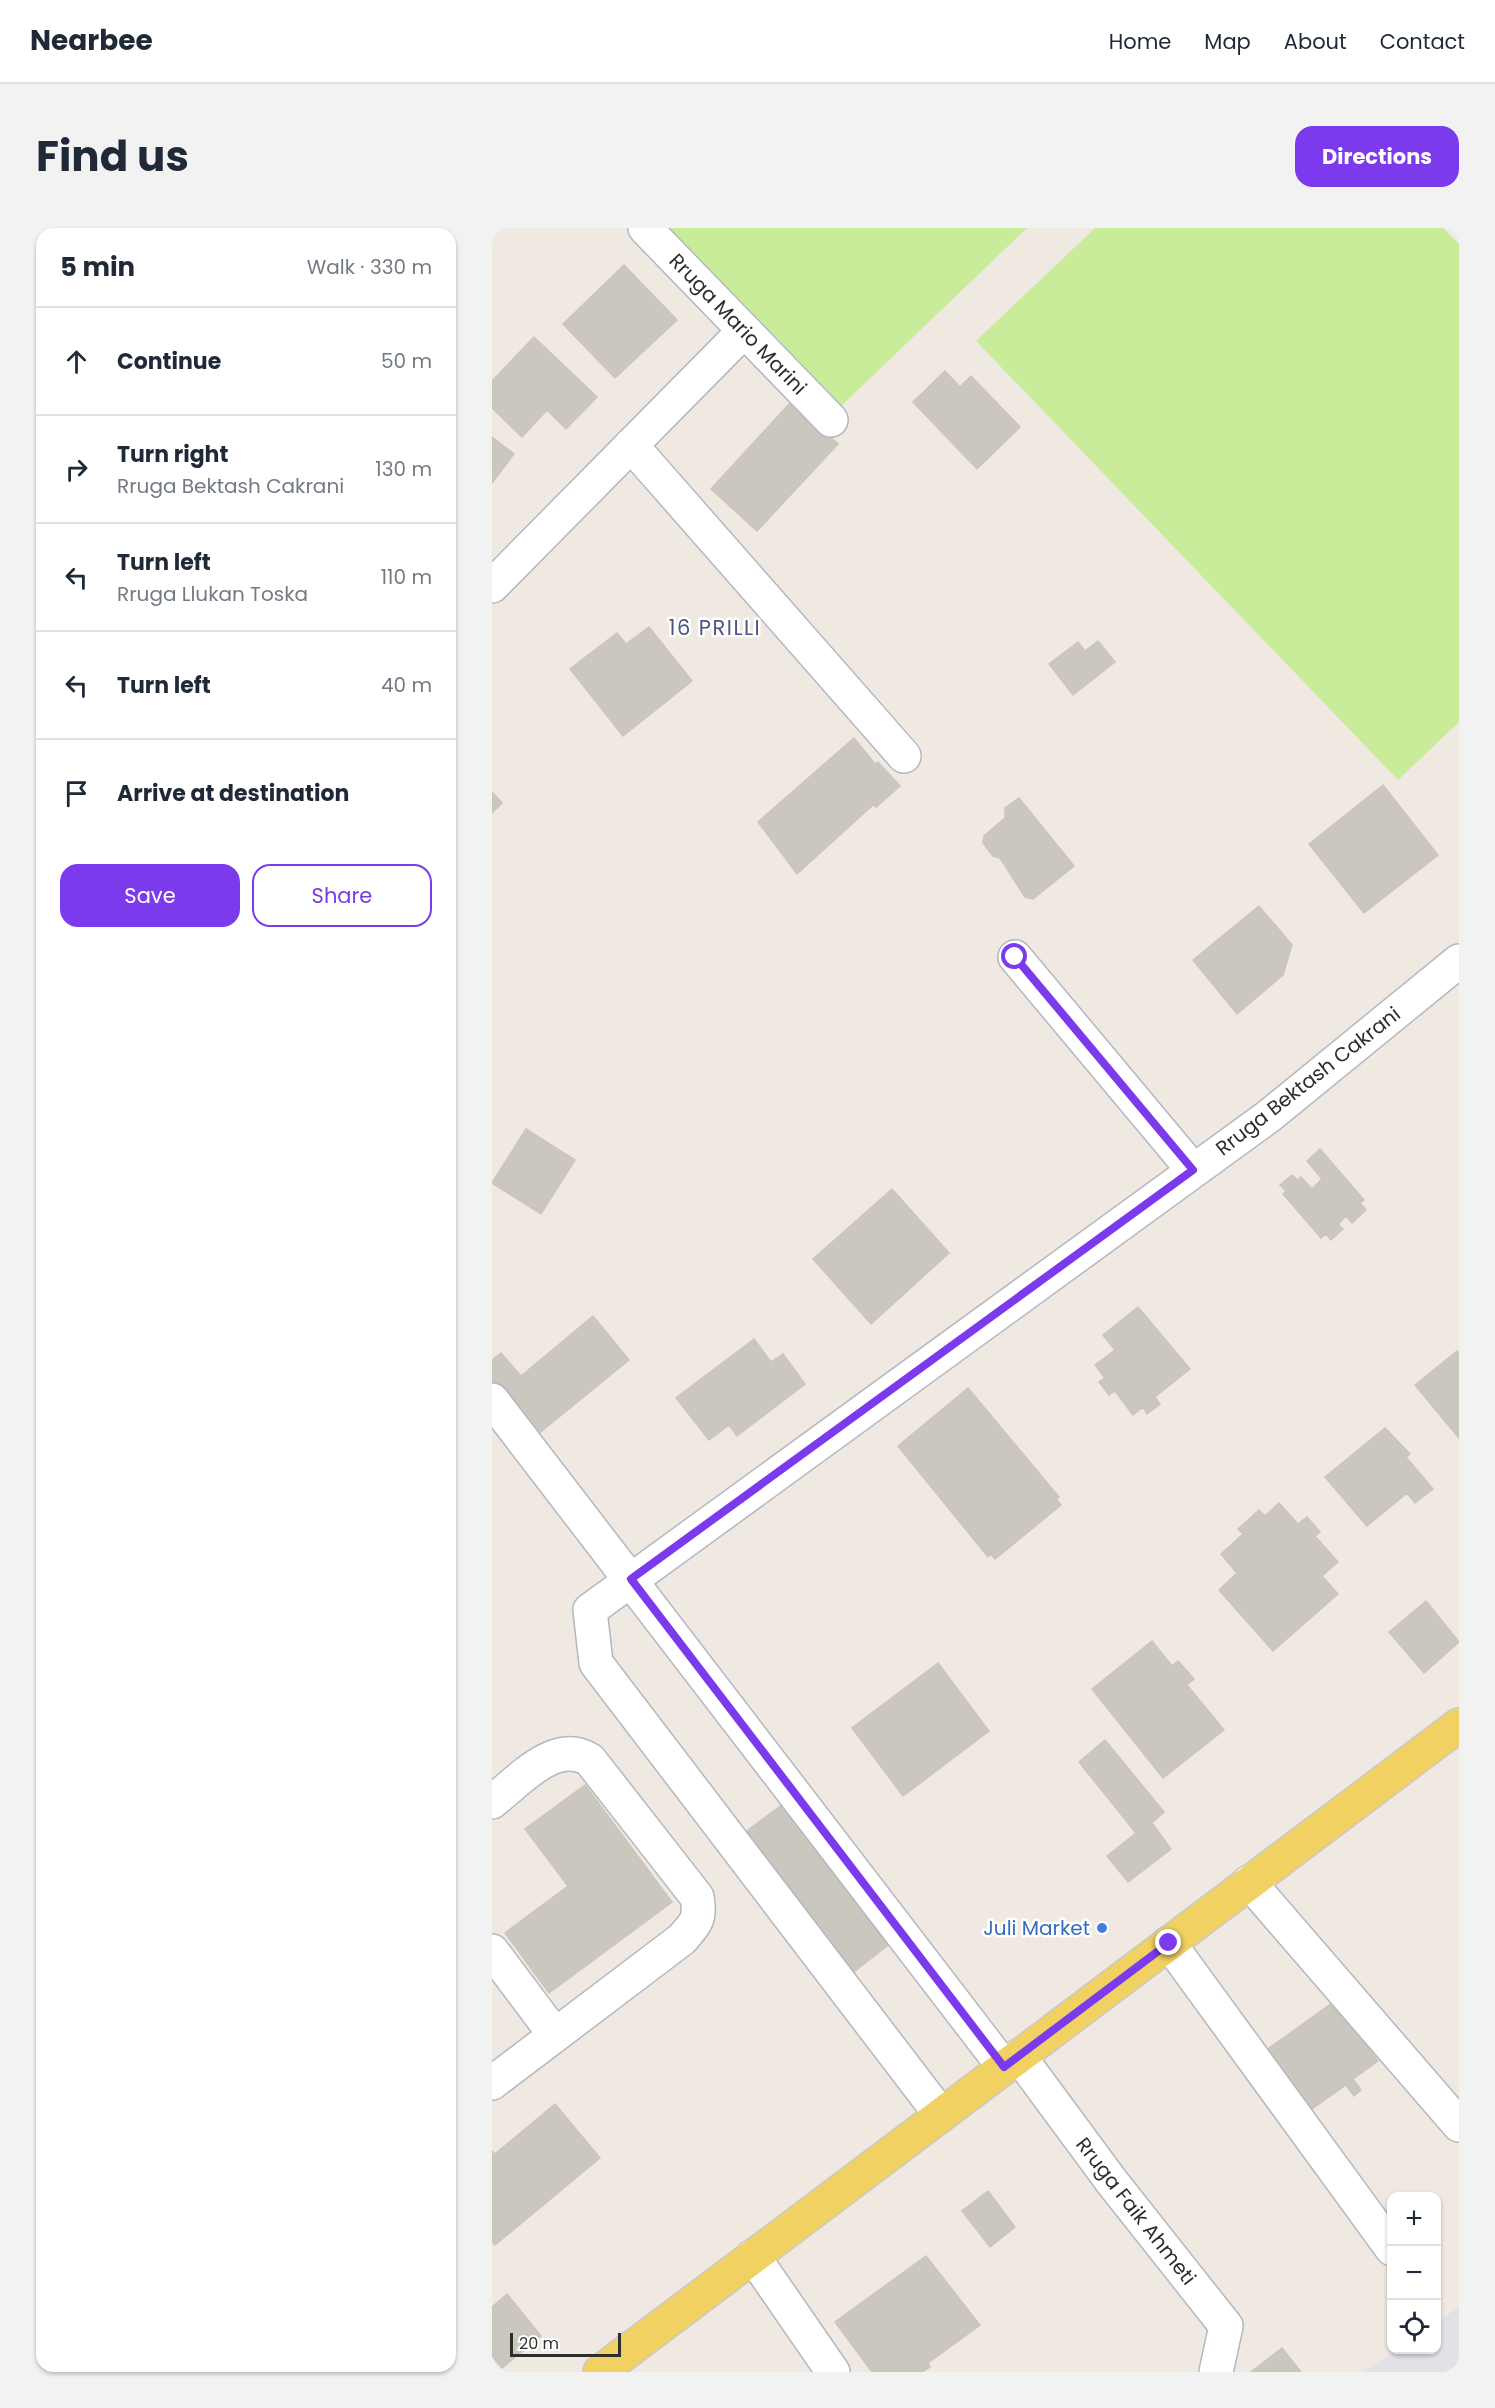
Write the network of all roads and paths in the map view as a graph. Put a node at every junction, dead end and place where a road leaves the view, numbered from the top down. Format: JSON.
{"nodes":[{"id":1,"x":645,"y":228,"type":"edge"},
{"id":2,"x":744,"y":331,"type":"junction"},
{"id":3,"x":831,"y":420,"type":"dead end"},
{"id":4,"x":631,"y":445,"type":"junction"},
{"id":5,"x":492,"y":586,"type":"edge"},
{"id":6,"x":904,"y":756,"type":"dead end"},
{"id":7,"x":1015,"y":957,"type":"dead end"},
{"id":8,"x":1459,"y":961,"type":"edge"},
{"id":9,"x":1193,"y":1170,"type":"junction"},
{"id":10,"x":492,"y":1400,"type":"edge"},
{"id":11,"x":631,"y":1579,"type":"junction"},
{"id":12,"x":1459,"y":1725,"type":"edge"},
{"id":13,"x":492,"y":1802,"type":"edge"},
{"id":14,"x":1249,"y":1882,"type":"junction"},
{"id":15,"x":1169,"y":1943,"type":"junction"},
{"id":16,"x":492,"y":1950,"type":"edge"},
{"id":17,"x":555,"y":2035,"type":"junction"},
{"id":18,"x":1012,"y":2062,"type":"junction"},
{"id":19,"x":492,"y":2083,"type":"edge"},
{"id":20,"x":941,"y":2115,"type":"junction"},
{"id":21,"x":1459,"y":2125,"type":"edge"},
{"id":22,"x":1390,"y":2246,"type":"edge"},
{"id":23,"x":753,"y":2256,"type":"junction"},
{"id":24,"x":600,"y":2372,"type":"edge"},
{"id":25,"x":833,"y":2372,"type":"edge"},
{"id":26,"x":1216,"y":2372,"type":"edge"}],
"edges":[{"from":1,"to":2,"type":"street","name":"Rruga Mario Marini"},
{"from":2,"to":3,"type":"street","name":"Rruga Mario Marini"},
{"from":2,"to":4,"type":"street"},
{"from":4,"to":5,"type":"street"},
{"from":4,"to":6,"type":"street"},
{"from":7,"to":9,"type":"street"},
{"from":8,"to":9,"type":"street","name":"Rruga Bektash Cakrani"},
{"from":9,"to":11,"type":"street","name":"Rruga Bektash Cakrani"},
{"from":10,"to":11,"type":"street","name":"Rruga Faik Ahmeti"},
{"from":11,"to":18,"type":"street","name":"Rruga Faik Ahmeti"},
{"from":11,"to":20,"type":"street","name":"Rruga Bektash Cakrani"},
{"from":12,"to":14,"type":"main road"},
{"from":13,"to":17,"type":"street"},
{"from":14,"to":15,"type":"main road"},
{"from":14,"to":21,"type":"street"},
{"from":15,"to":18,"type":"main road"},
{"from":15,"to":22,"type":"street"},
{"from":16,"to":17,"type":"street"},
{"from":17,"to":19,"type":"street"},
{"from":18,"to":20,"type":"main road"},
{"from":18,"to":26,"type":"street","name":"Rruga Faik Ahmeti"},
{"from":20,"to":23,"type":"main road"},
{"from":23,"to":24,"type":"main road"},
{"from":23,"to":25,"type":"street"}]}
